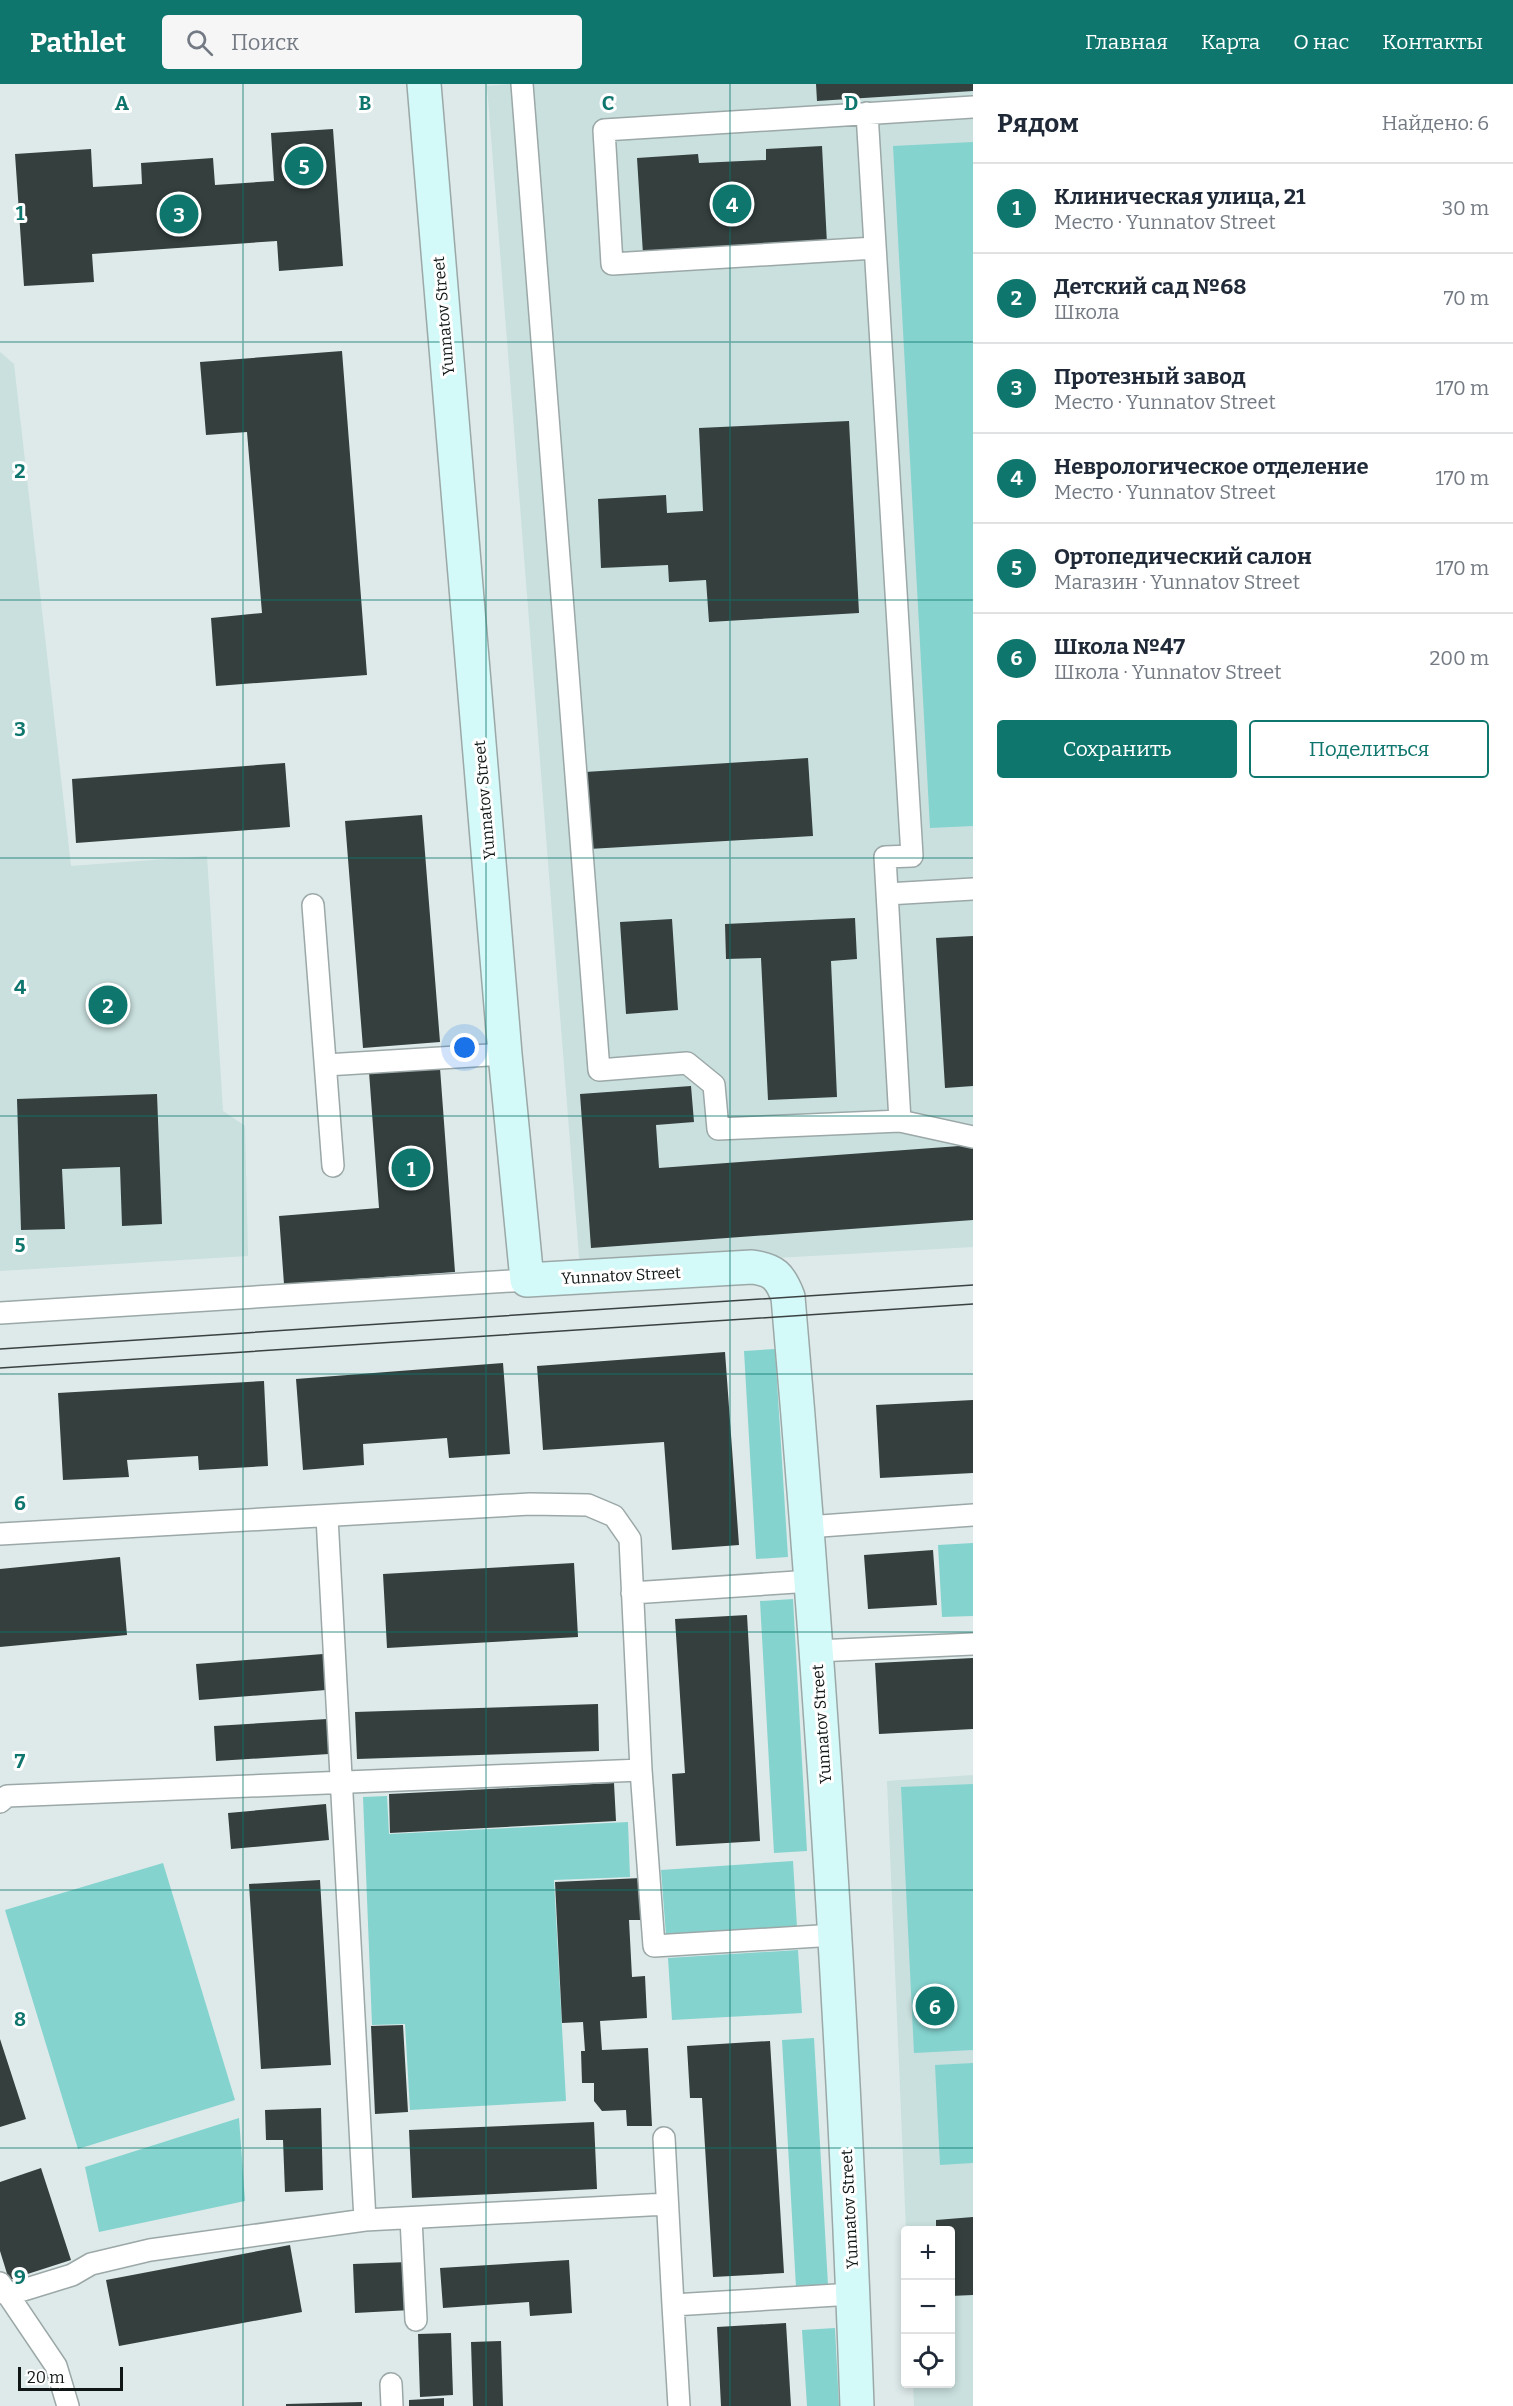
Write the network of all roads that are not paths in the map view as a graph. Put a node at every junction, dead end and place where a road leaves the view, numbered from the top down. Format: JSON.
{"nodes":[{"id":1,"x":424,"y":84,"type":"edge"},
{"id":2,"x":522,"y":84,"type":"edge"},
{"id":3,"x":973,"y":107,"type":"edge"},
{"id":4,"x":867,"y":113,"type":"junction"},
{"id":5,"x":875,"y":248,"type":"junction"},
{"id":6,"x":973,"y":889,"type":"edge"},
{"id":7,"x":887,"y":894,"type":"junction"},
{"id":8,"x":313,"y":905,"type":"dead end"},
{"id":9,"x":505,"y":1054,"type":"junction"},
{"id":10,"x":326,"y":1065,"type":"junction"},
{"id":11,"x":900,"y":1121,"type":"junction"},
{"id":12,"x":973,"y":1137,"type":"edge"},
{"id":13,"x":333,"y":1166,"type":"dead end"},
{"id":14,"x":527,"y":1280,"type":"junction"},
{"id":15,"x":0,"y":1313,"type":"edge"},
{"id":16,"x":973,"y":1515,"type":"edge"},
{"id":17,"x":327,"y":1517,"type":"junction"},
{"id":18,"x":807,"y":1527,"type":"junction"},
{"id":19,"x":0,"y":1534,"type":"edge"},
{"id":20,"x":811,"y":1581,"type":"junction"},
{"id":21,"x":632,"y":1593,"type":"junction"},
{"id":22,"x":973,"y":1644,"type":"edge"},
{"id":23,"x":816,"y":1651,"type":"junction"},
{"id":24,"x":641,"y":1770,"type":"junction"},
{"id":25,"x":342,"y":1781,"type":"junction"},
{"id":26,"x":2,"y":1797,"type":"edge"},
{"id":27,"x":835,"y":1935,"type":"junction"},
{"id":28,"x":664,"y":2138,"type":"dead end"},
{"id":29,"x":667,"y":2204,"type":"junction"},
{"id":30,"x":411,"y":2218,"type":"junction"},
{"id":31,"x":365,"y":2220,"type":"junction"},
{"id":32,"x":3,"y":2289,"type":"edge"},
{"id":33,"x":853,"y":2294,"type":"junction"},
{"id":34,"x":673,"y":2305,"type":"junction"},
{"id":35,"x":416,"y":2320,"type":"dead end"},
{"id":36,"x":392,"y":2384,"type":"dead end"},
{"id":37,"x":68,"y":2406,"type":"edge"},
{"id":38,"x":392,"y":2406,"type":"edge"},
{"id":39,"x":679,"y":2406,"type":"edge"},
{"id":40,"x":857,"y":2406,"type":"edge"}],
"edges":[{"from":1,"to":9,"type":"street","name":"Yunnatov Street"},
{"from":2,"to":11,"type":"lane"},
{"from":3,"to":4,"type":"lane"},
{"from":4,"to":5,"type":"lane"},
{"from":4,"to":5,"type":"lane"},
{"from":5,"to":7,"type":"lane"},
{"from":6,"to":7,"type":"lane"},
{"from":7,"to":11,"type":"lane"},
{"from":8,"to":10,"type":"lane"},
{"from":9,"to":10,"type":"lane"},
{"from":9,"to":14,"type":"street","name":"Yunnatov Street"},
{"from":10,"to":13,"type":"lane"},
{"from":11,"to":12,"type":"lane"},
{"from":14,"to":15,"type":"lane"},
{"from":14,"to":18,"type":"street","name":"Yunnatov Street"},
{"from":16,"to":18,"type":"lane"},
{"from":17,"to":19,"type":"lane"},
{"from":17,"to":21,"type":"lane"},
{"from":17,"to":25,"type":"lane"},
{"from":18,"to":20,"type":"street","name":"Yunnatov Street"},
{"from":20,"to":21,"type":"lane"},
{"from":20,"to":23,"type":"street","name":"Yunnatov Street"},
{"from":21,"to":24,"type":"lane"},
{"from":22,"to":23,"type":"lane"},
{"from":23,"to":27,"type":"street","name":"Yunnatov Street"},
{"from":24,"to":25,"type":"lane"},
{"from":24,"to":27,"type":"lane"},
{"from":25,"to":26,"type":"lane"},
{"from":25,"to":31,"type":"lane"},
{"from":27,"to":33,"type":"street","name":"Yunnatov Street"},
{"from":28,"to":29,"type":"lane"},
{"from":29,"to":30,"type":"lane"},
{"from":29,"to":34,"type":"lane"},
{"from":30,"to":31,"type":"lane"},
{"from":30,"to":35,"type":"lane"},
{"from":31,"to":32,"type":"lane"},
{"from":32,"to":37,"type":"lane"},
{"from":33,"to":34,"type":"lane"},
{"from":33,"to":40,"type":"street","name":"Yunnatov Street"},
{"from":34,"to":39,"type":"lane"},
{"from":36,"to":38,"type":"lane"}]}
